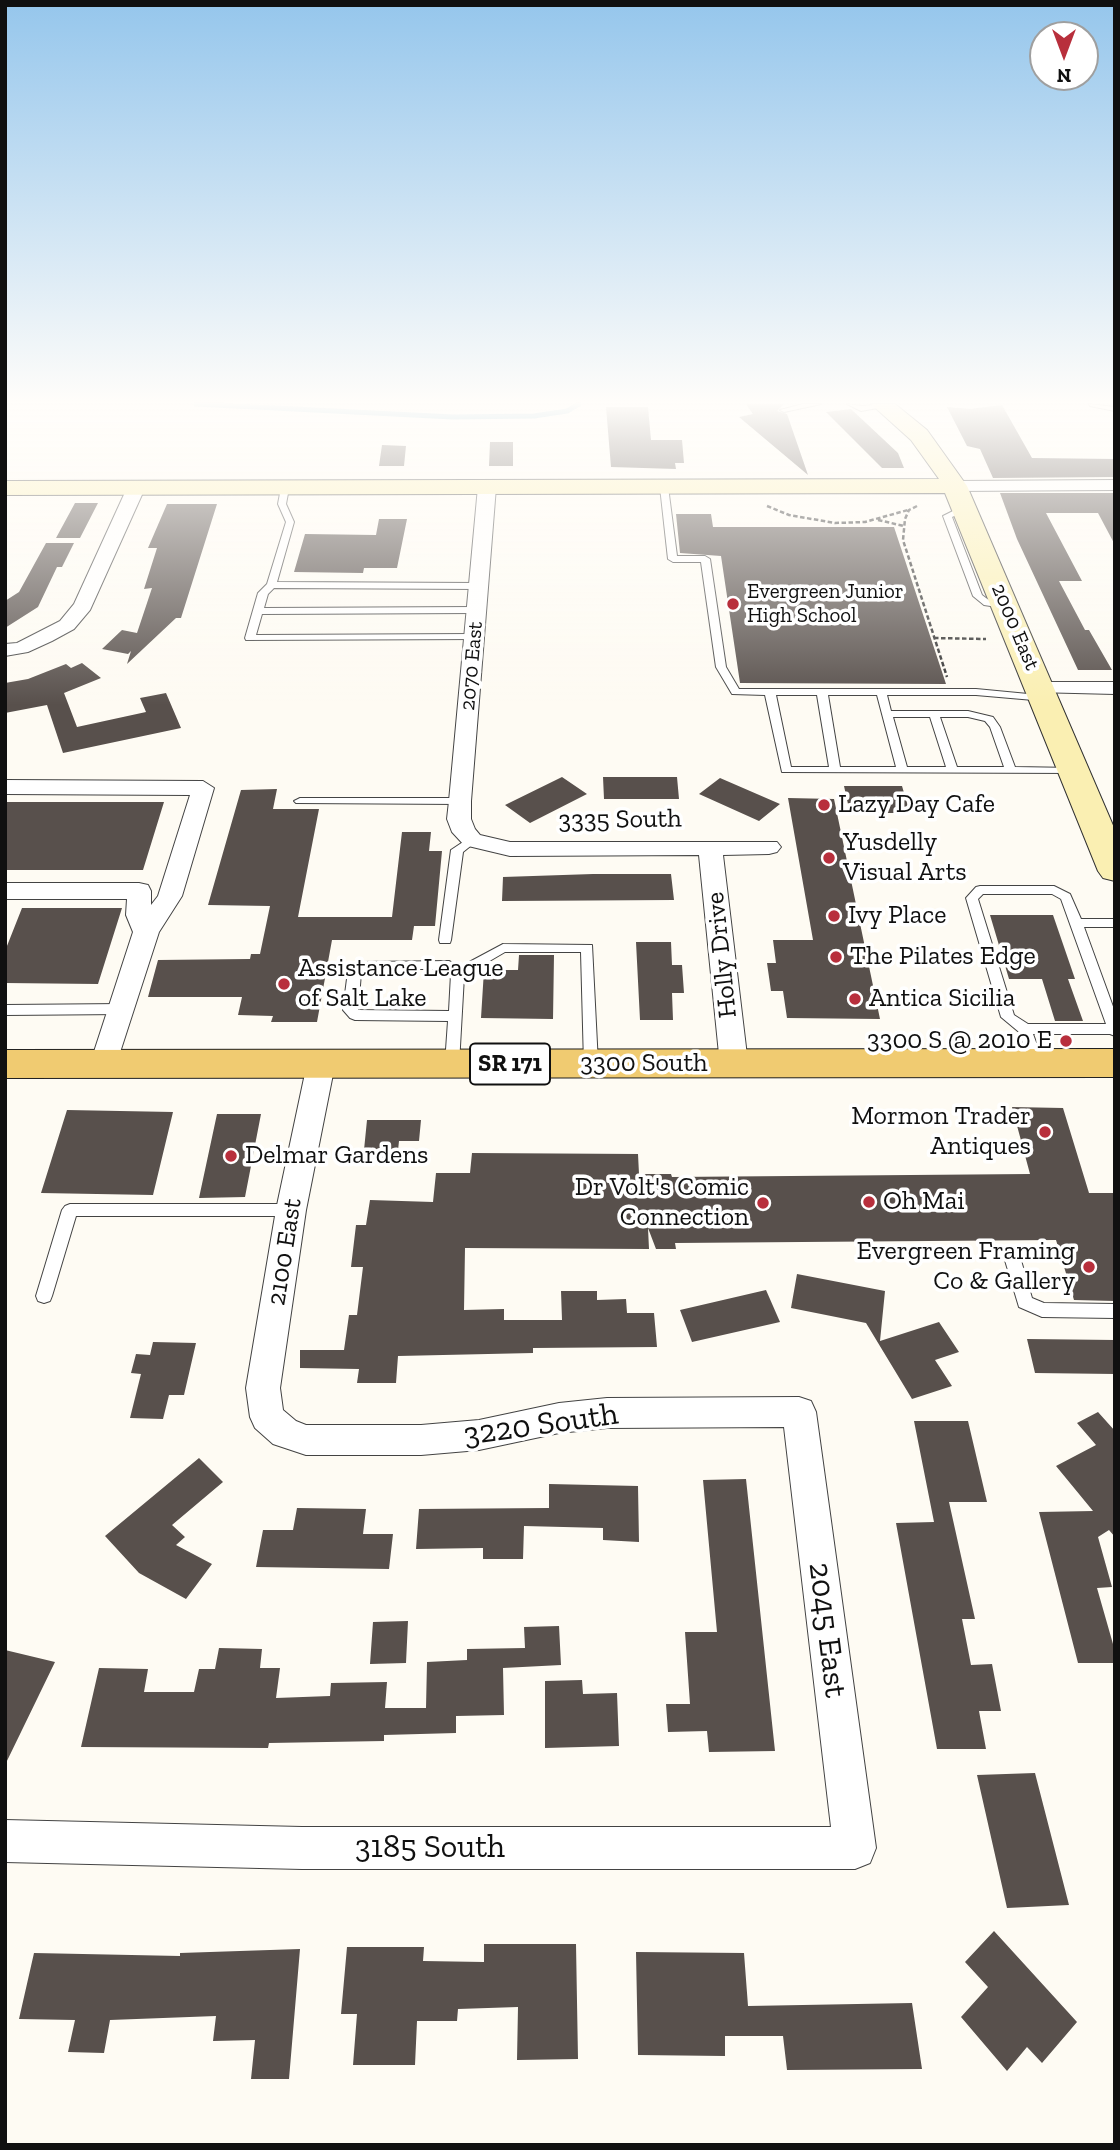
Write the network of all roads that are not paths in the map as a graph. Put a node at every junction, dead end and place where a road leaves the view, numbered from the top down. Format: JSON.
{"nodes":[{"id":1,"x":129,"y":504,"type":"edge"},
{"id":2,"x":282,"y":504,"type":"edge"},
{"id":3,"x":486,"y":504,"type":"edge"},
{"id":4,"x":666,"y":504,"type":"edge"},
{"id":5,"x":963,"y":504,"type":"edge"},
{"id":6,"x":271,"y":585,"type":"junction"},
{"id":7,"x":479,"y":586,"type":"junction"},
{"id":8,"x":476,"y":610,"type":"junction"},
{"id":9,"x":258,"y":611,"type":"junction"},
{"id":10,"x":474,"y":637,"type":"junction"},
{"id":11,"x":13,"y":649,"type":"edge"},
{"id":12,"x":1115,"y":688,"type":"edge"},
{"id":13,"x":770,"y":692,"type":"junction"},
{"id":14,"x":822,"y":692,"type":"junction"},
{"id":15,"x":881,"y":692,"type":"junction"},
{"id":16,"x":1043,"y":693,"type":"junction"},
{"id":17,"x":887,"y":714,"type":"junction"},
{"id":18,"x":934,"y":715,"type":"junction"},
{"id":19,"x":835,"y":769,"type":"junction"},
{"id":20,"x":902,"y":769,"type":"junction"},
{"id":21,"x":953,"y":771,"type":"junction"},
{"id":22,"x":1011,"y":771,"type":"junction"},
{"id":23,"x":1074,"y":771,"type":"junction"},
{"id":24,"x":5,"y":787,"type":"edge"},
{"id":25,"x":460,"y":800,"type":"junction"},
{"id":26,"x":300,"y":801,"type":"dead end"},
{"id":27,"x":472,"y":840,"type":"junction"},
{"id":28,"x":710,"y":847,"type":"junction"},
{"id":29,"x":769,"y":847,"type":"dead end"},
{"id":30,"x":1114,"y":869,"type":"edge"},
{"id":31,"x":5,"y":891,"type":"edge"},
{"id":32,"x":1076,"y":923,"type":"junction"},
{"id":33,"x":1115,"y":923,"type":"edge"},
{"id":34,"x":146,"y":932,"type":"junction"},
{"id":35,"x":445,"y":940,"type":"dead end"},
{"id":36,"x":458,"y":974,"type":"junction"},
{"id":37,"x":1110,"y":1005,"type":"edge"},
{"id":38,"x":124,"y":1009,"type":"junction"},
{"id":39,"x":5,"y":1010,"type":"edge"},
{"id":40,"x":455,"y":1016,"type":"junction"},
{"id":41,"x":1114,"y":1030,"type":"edge"},
{"id":42,"x":1031,"y":1046,"type":"junction"},
{"id":43,"x":1115,"y":1063,"type":"edge"},
{"id":44,"x":5,"y":1064,"type":"edge"},
{"id":45,"x":104,"y":1064,"type":"junction"},
{"id":46,"x":321,"y":1064,"type":"junction"},
{"id":47,"x":452,"y":1064,"type":"junction"},
{"id":48,"x":591,"y":1064,"type":"junction"},
{"id":49,"x":734,"y":1064,"type":"junction"},
{"id":50,"x":291,"y":1210,"type":"junction"},
{"id":51,"x":1012,"y":1257,"type":"dead end"},
{"id":52,"x":44,"y":1296,"type":"dead end"},
{"id":53,"x":1115,"y":1311,"type":"edge"},
{"id":54,"x":799,"y":1412,"type":"joint"},
{"id":55,"x":285,"y":1433,"type":"joint"},
{"id":56,"x":5,"y":1841,"type":"edge"},
{"id":57,"x":855,"y":1848,"type":"joint"}],
"edges":[{"from":1,"to":11,"type":"street"},
{"from":2,"to":6,"type":"lane"},
{"from":3,"to":7,"type":"street","name":"2070 East"},
{"from":4,"to":13,"type":"lane"},
{"from":5,"to":16,"type":"street","name":"2000 East"},
{"from":6,"to":7,"type":"lane"},
{"from":6,"to":9,"type":"lane"},
{"from":7,"to":8,"type":"street","name":"2070 East"},
{"from":8,"to":9,"type":"lane"},
{"from":8,"to":10,"type":"street","name":"2070 East"},
{"from":9,"to":10,"type":"lane"},
{"from":10,"to":25,"type":"street","name":"2070 East"},
{"from":12,"to":16,"type":"street"},
{"from":13,"to":14,"type":"lane"},
{"from":13,"to":19,"type":"lane"},
{"from":14,"to":15,"type":"lane"},
{"from":14,"to":19,"type":"lane"},
{"from":15,"to":16,"type":"lane"},
{"from":15,"to":17,"type":"lane"},
{"from":16,"to":23,"type":"street","name":"2000 East"},
{"from":17,"to":18,"type":"lane"},
{"from":17,"to":20,"type":"lane"},
{"from":18,"to":21,"type":"lane"},
{"from":18,"to":22,"type":"lane"},
{"from":19,"to":20,"type":"lane"},
{"from":20,"to":21,"type":"lane"},
{"from":21,"to":22,"type":"lane"},
{"from":22,"to":23,"type":"lane"},
{"from":23,"to":30,"type":"street","name":"2000 East"},
{"from":24,"to":34,"type":"street"},
{"from":25,"to":26,"type":"lane"},
{"from":25,"to":27,"type":"street","name":"2070 East"},
{"from":27,"to":28,"type":"street","name":"3335 South"},
{"from":27,"to":35,"type":"lane"},
{"from":28,"to":29,"type":"street","name":"3335 South"},
{"from":28,"to":49,"type":"street","name":"Holly Drive"},
{"from":31,"to":34,"type":"street"},
{"from":32,"to":33,"type":"lane"},
{"from":32,"to":37,"type":"lane"},
{"from":32,"to":42,"type":"lane"},
{"from":34,"to":38,"type":"street"},
{"from":36,"to":40,"type":"lane"},
{"from":36,"to":40,"type":"lane"},
{"from":36,"to":48,"type":"lane"},
{"from":37,"to":41,"type":"lane"},
{"from":38,"to":39,"type":"lane"},
{"from":38,"to":45,"type":"street"},
{"from":40,"to":47,"type":"lane"},
{"from":41,"to":42,"type":"lane"},
{"from":42,"to":43,"type":"main road","name":"3300 South","number":"SR 171"},
{"from":42,"to":49,"type":"main road","name":"3300 South","number":"SR 171"},
{"from":44,"to":45,"type":"main road","name":"3300 South","number":"SR 171"},
{"from":45,"to":46,"type":"main road","name":"3300 South","number":"SR 171"},
{"from":46,"to":47,"type":"main road","name":"3300 South","number":"SR 171"},
{"from":46,"to":50,"type":"street","name":"2100 East"},
{"from":47,"to":48,"type":"main road","name":"3300 South","number":"SR 171"},
{"from":48,"to":49,"type":"main road","name":"3300 South","number":"SR 171"},
{"from":50,"to":52,"type":"lane"},
{"from":50,"to":55,"type":"street","name":"2100 East"},
{"from":51,"to":53,"type":"lane"},
{"from":54,"to":55,"type":"street","name":"3220 South"},
{"from":54,"to":57,"type":"street","name":"2045 East"},
{"from":56,"to":57,"type":"street","name":"3185 South"}]}
